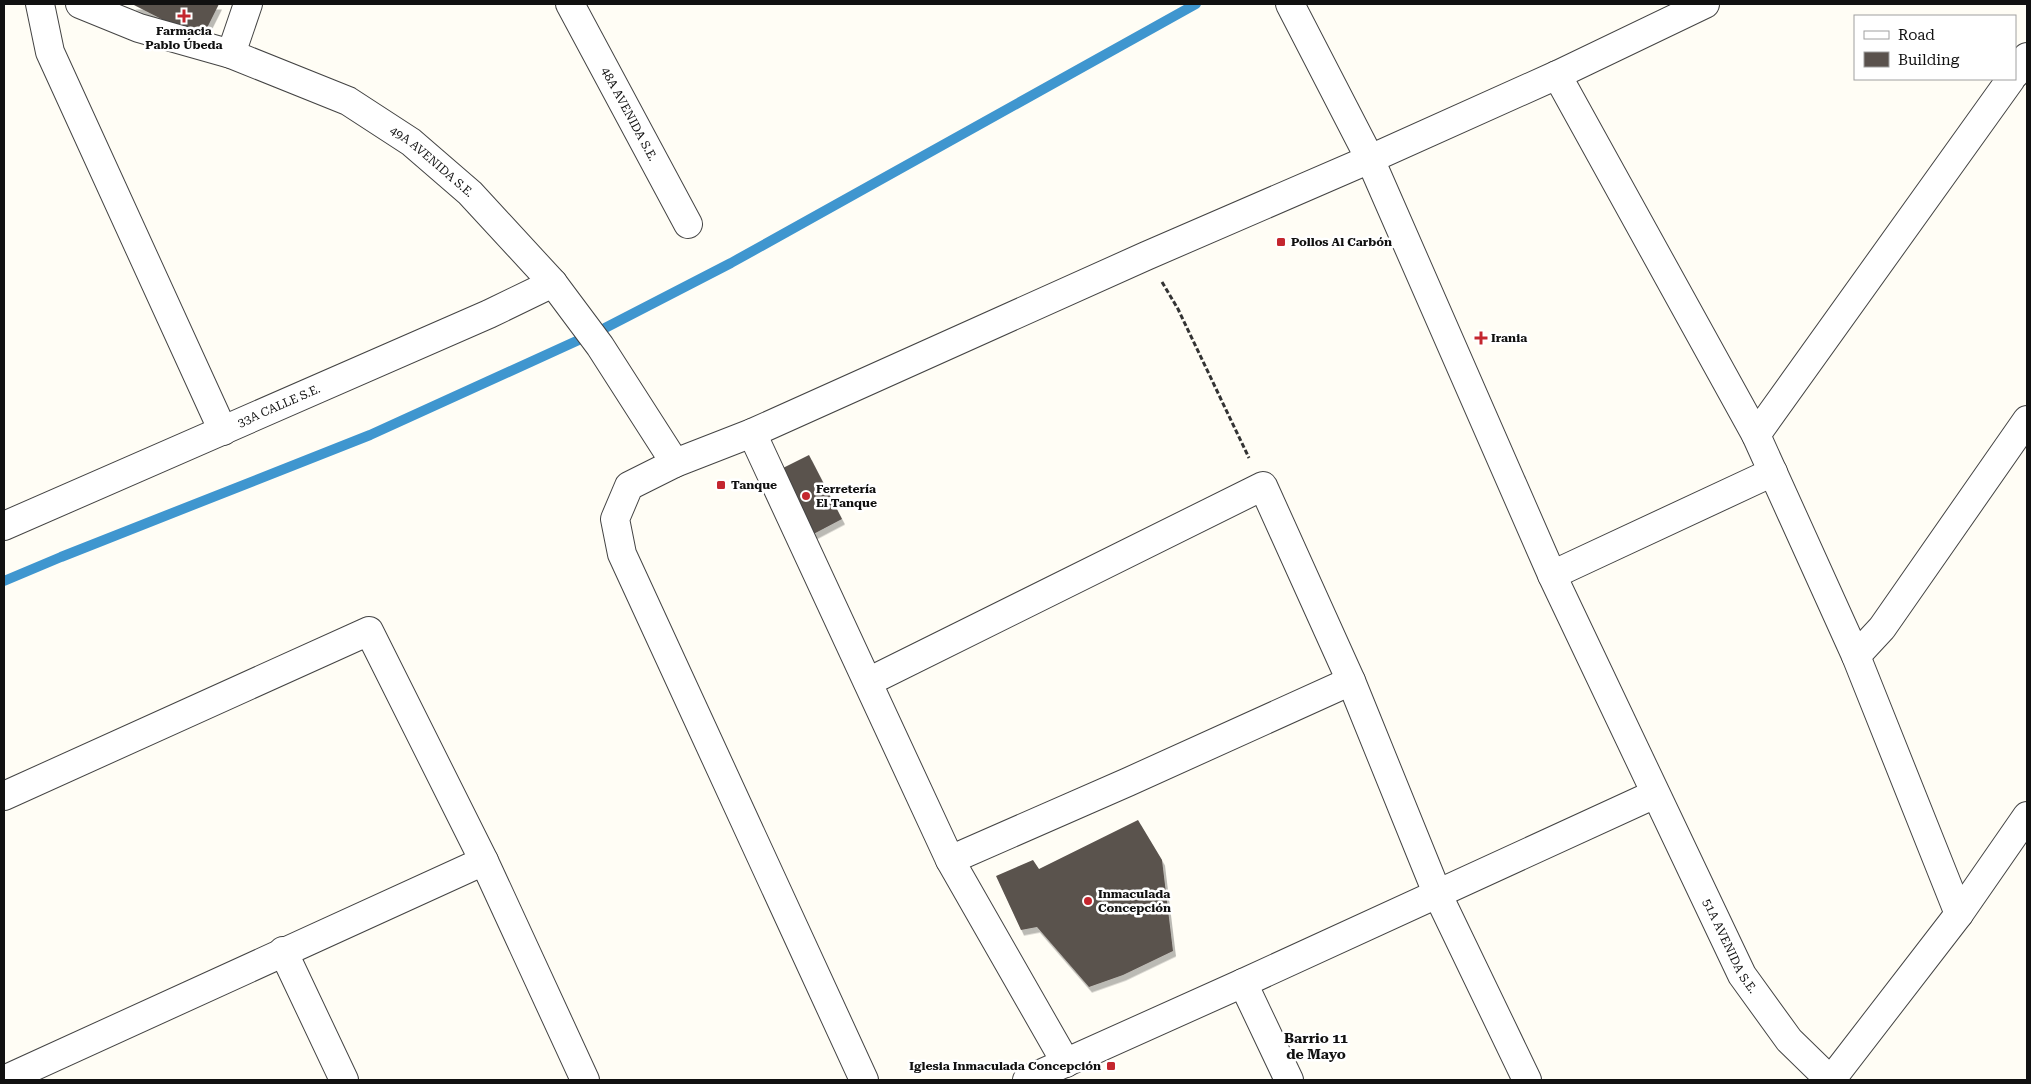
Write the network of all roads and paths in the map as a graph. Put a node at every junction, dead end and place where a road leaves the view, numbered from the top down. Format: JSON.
{"nodes":[{"id":1,"x":40,"y":4,"type":"edge"},
{"id":2,"x":80,"y":4,"type":"edge"},
{"id":3,"x":248,"y":4,"type":"edge"},
{"id":4,"x":570,"y":4,"type":"edge"},
{"id":5,"x":1290,"y":4,"type":"edge"},
{"id":6,"x":1705,"y":4,"type":"edge"},
{"id":7,"x":231,"y":54,"type":"junction"},
{"id":8,"x":2027,"y":57,"type":"edge"},
{"id":9,"x":2016,"y":73,"type":"edge"},
{"id":10,"x":1557,"y":75,"type":"junction"},
{"id":11,"x":2010,"y":80,"type":"edge"},
{"id":12,"x":1370,"y":159,"type":"junction"},
{"id":13,"x":688,"y":224,"type":"dead end"},
{"id":14,"x":1146,"y":256,"type":"junction"},
{"id":15,"x":553,"y":283,"type":"junction"},
{"id":16,"x":2027,"y":420,"type":"edge"},
{"id":17,"x":222,"y":432,"type":"junction"},
{"id":18,"x":752,"y":433,"type":"junction"},
{"id":19,"x":1756,"y":435,"type":"junction"},
{"id":20,"x":675,"y":463,"type":"junction"},
{"id":21,"x":1773,"y":472,"type":"junction"},
{"id":22,"x":1263,"y":486,"type":"junction"},
{"id":23,"x":6,"y":520,"type":"edge"},
{"id":24,"x":1552,"y":575,"type":"junction"},
{"id":25,"x":1856,"y":656,"type":"junction"},
{"id":26,"x":1351,"y":681,"type":"junction"},
{"id":27,"x":868,"y":682,"type":"junction"},
{"id":28,"x":1655,"y":794,"type":"junction"},
{"id":29,"x":4,"y":796,"type":"edge"},
{"id":30,"x":2027,"y":816,"type":"edge"},
{"id":31,"x":950,"y":860,"type":"junction"},
{"id":32,"x":484,"y":861,"type":"junction"},
{"id":33,"x":1436,"y":893,"type":"junction"},
{"id":34,"x":1960,"y":914,"type":"junction"},
{"id":35,"x":283,"y":951,"type":"junction"},
{"id":36,"x":1243,"y":983,"type":"junction"},
{"id":37,"x":1066,"y":1063,"type":"junction"},
{"id":38,"x":4,"y":1080,"type":"edge"},
{"id":39,"x":344,"y":1080,"type":"edge"},
{"id":40,"x":585,"y":1080,"type":"edge"},
{"id":41,"x":864,"y":1080,"type":"edge"},
{"id":42,"x":1027,"y":1080,"type":"edge"},
{"id":43,"x":1289,"y":1080,"type":"edge"},
{"id":44,"x":1527,"y":1080,"type":"edge"},
{"id":45,"x":1831,"y":1080,"type":"edge"}],
"edges":[{"from":1,"to":17,"type":"street"},
{"from":2,"to":7,"type":"street","name":"49A AVENIDA S.E."},
{"from":3,"to":7,"type":"street"},
{"from":4,"to":13,"type":"street","name":"48A AVENIDA S.E."},
{"from":5,"to":12,"type":"street","name":"51A AVENIDA S.E."},
{"from":6,"to":10,"type":"street"},
{"from":7,"to":15,"type":"street","name":"49A AVENIDA S.E."},
{"from":8,"to":9,"type":"street"},
{"from":10,"to":12,"type":"street"},
{"from":10,"to":19,"type":"street"},
{"from":11,"to":19,"type":"street"},
{"from":12,"to":14,"type":"street"},
{"from":12,"to":24,"type":"street","name":"51A AVENIDA S.E."},
{"from":14,"to":18,"type":"street"},
{"from":14,"to":22,"type":"path"},
{"from":15,"to":17,"type":"street","name":"33A CALLE S.E."},
{"from":15,"to":20,"type":"street","name":"49A AVENIDA S.E."},
{"from":16,"to":25,"type":"street"},
{"from":17,"to":23,"type":"street","name":"33A CALLE S.E."},
{"from":18,"to":20,"type":"street"},
{"from":18,"to":27,"type":"street"},
{"from":19,"to":21,"type":"street"},
{"from":20,"to":41,"type":"street"},
{"from":21,"to":24,"type":"street"},
{"from":21,"to":25,"type":"street"},
{"from":22,"to":26,"type":"street"},
{"from":22,"to":27,"type":"street"},
{"from":24,"to":28,"type":"street","name":"51A AVENIDA S.E."},
{"from":25,"to":34,"type":"street"},
{"from":26,"to":31,"type":"street"},
{"from":26,"to":33,"type":"street"},
{"from":27,"to":31,"type":"street"},
{"from":28,"to":33,"type":"street"},
{"from":28,"to":45,"type":"street","name":"51A AVENIDA S.E."},
{"from":29,"to":32,"type":"street"},
{"from":30,"to":34,"type":"street"},
{"from":31,"to":37,"type":"street"},
{"from":32,"to":35,"type":"street"},
{"from":32,"to":40,"type":"street"},
{"from":33,"to":36,"type":"street"},
{"from":33,"to":44,"type":"street"},
{"from":34,"to":45,"type":"street"},
{"from":35,"to":38,"type":"street"},
{"from":35,"to":39,"type":"street"},
{"from":36,"to":37,"type":"street"},
{"from":36,"to":43,"type":"street"},
{"from":37,"to":42,"type":"street"}]}
